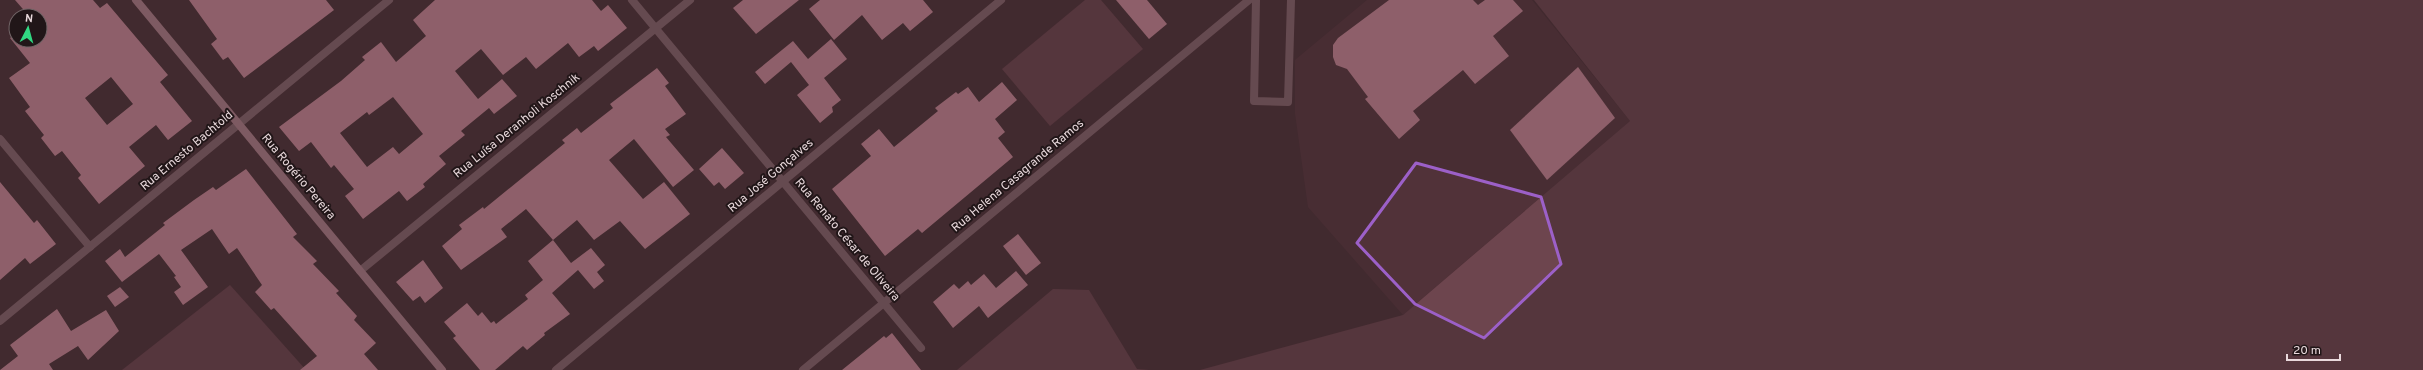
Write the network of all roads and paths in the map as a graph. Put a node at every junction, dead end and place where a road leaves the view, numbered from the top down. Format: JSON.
{"nodes":[{"id":1,"x":136,"y":0,"type":"edge"},
{"id":2,"x":388,"y":0,"type":"edge"},
{"id":3,"x":632,"y":0,"type":"edge"},
{"id":4,"x":690,"y":0,"type":"edge"},
{"id":5,"x":1001,"y":0,"type":"edge"},
{"id":6,"x":1249,"y":0,"type":"edge"},
{"id":7,"x":1256,"y":0,"type":"edge"},
{"id":8,"x":1291,"y":0,"type":"edge"},
{"id":9,"x":656,"y":28,"type":"junction"},
{"id":10,"x":238,"y":124,"type":"junction"},
{"id":11,"x":0,"y":139,"type":"edge"},
{"id":12,"x":783,"y":181,"type":"junction"},
{"id":13,"x":90,"y":247,"type":"junction"},
{"id":14,"x":360,"y":271,"type":"junction"},
{"id":15,"x":884,"y":303,"type":"junction"},
{"id":16,"x":0,"y":321,"type":"edge"},
{"id":17,"x":921,"y":348,"type":"dead end"},
{"id":18,"x":442,"y":370,"type":"edge"},
{"id":19,"x":556,"y":370,"type":"edge"},
{"id":20,"x":803,"y":370,"type":"edge"}],
"edges":[{"from":1,"to":10,"type":"street","name":"Rua Rogério Pereira"},
{"from":2,"to":10,"type":"street","name":"Rua Ernesto Bachtold"},
{"from":3,"to":9,"type":"street","name":"Rua Renato César de Oliveira"},
{"from":4,"to":9,"type":"street","name":"Rua Luísa Deranholi Koschnik"},
{"from":5,"to":12,"type":"street","name":"Rua José Gonçalves"},
{"from":6,"to":15,"type":"street","name":"Rua Helena Casagrande Ramos"},
{"from":7,"to":8,"type":"street"},
{"from":9,"to":12,"type":"street","name":"Rua Renato César de Oliveira"},
{"from":9,"to":14,"type":"street","name":"Rua Luísa Deranholi Koschnik"},
{"from":10,"to":13,"type":"street","name":"Rua Ernesto Bachtold"},
{"from":10,"to":14,"type":"street","name":"Rua Rogério Pereira"},
{"from":11,"to":13,"type":"street"},
{"from":12,"to":15,"type":"street","name":"Rua Renato César de Oliveira"},
{"from":12,"to":19,"type":"street","name":"Rua José Gonçalves"},
{"from":13,"to":16,"type":"street","name":"Rua Ernesto Bachtold"},
{"from":14,"to":18,"type":"street","name":"Rua Rogério Pereira"},
{"from":15,"to":17,"type":"street","name":"Rua Renato César de Oliveira"},
{"from":15,"to":20,"type":"street","name":"Rua Helena Casagrande Ramos"}]}
